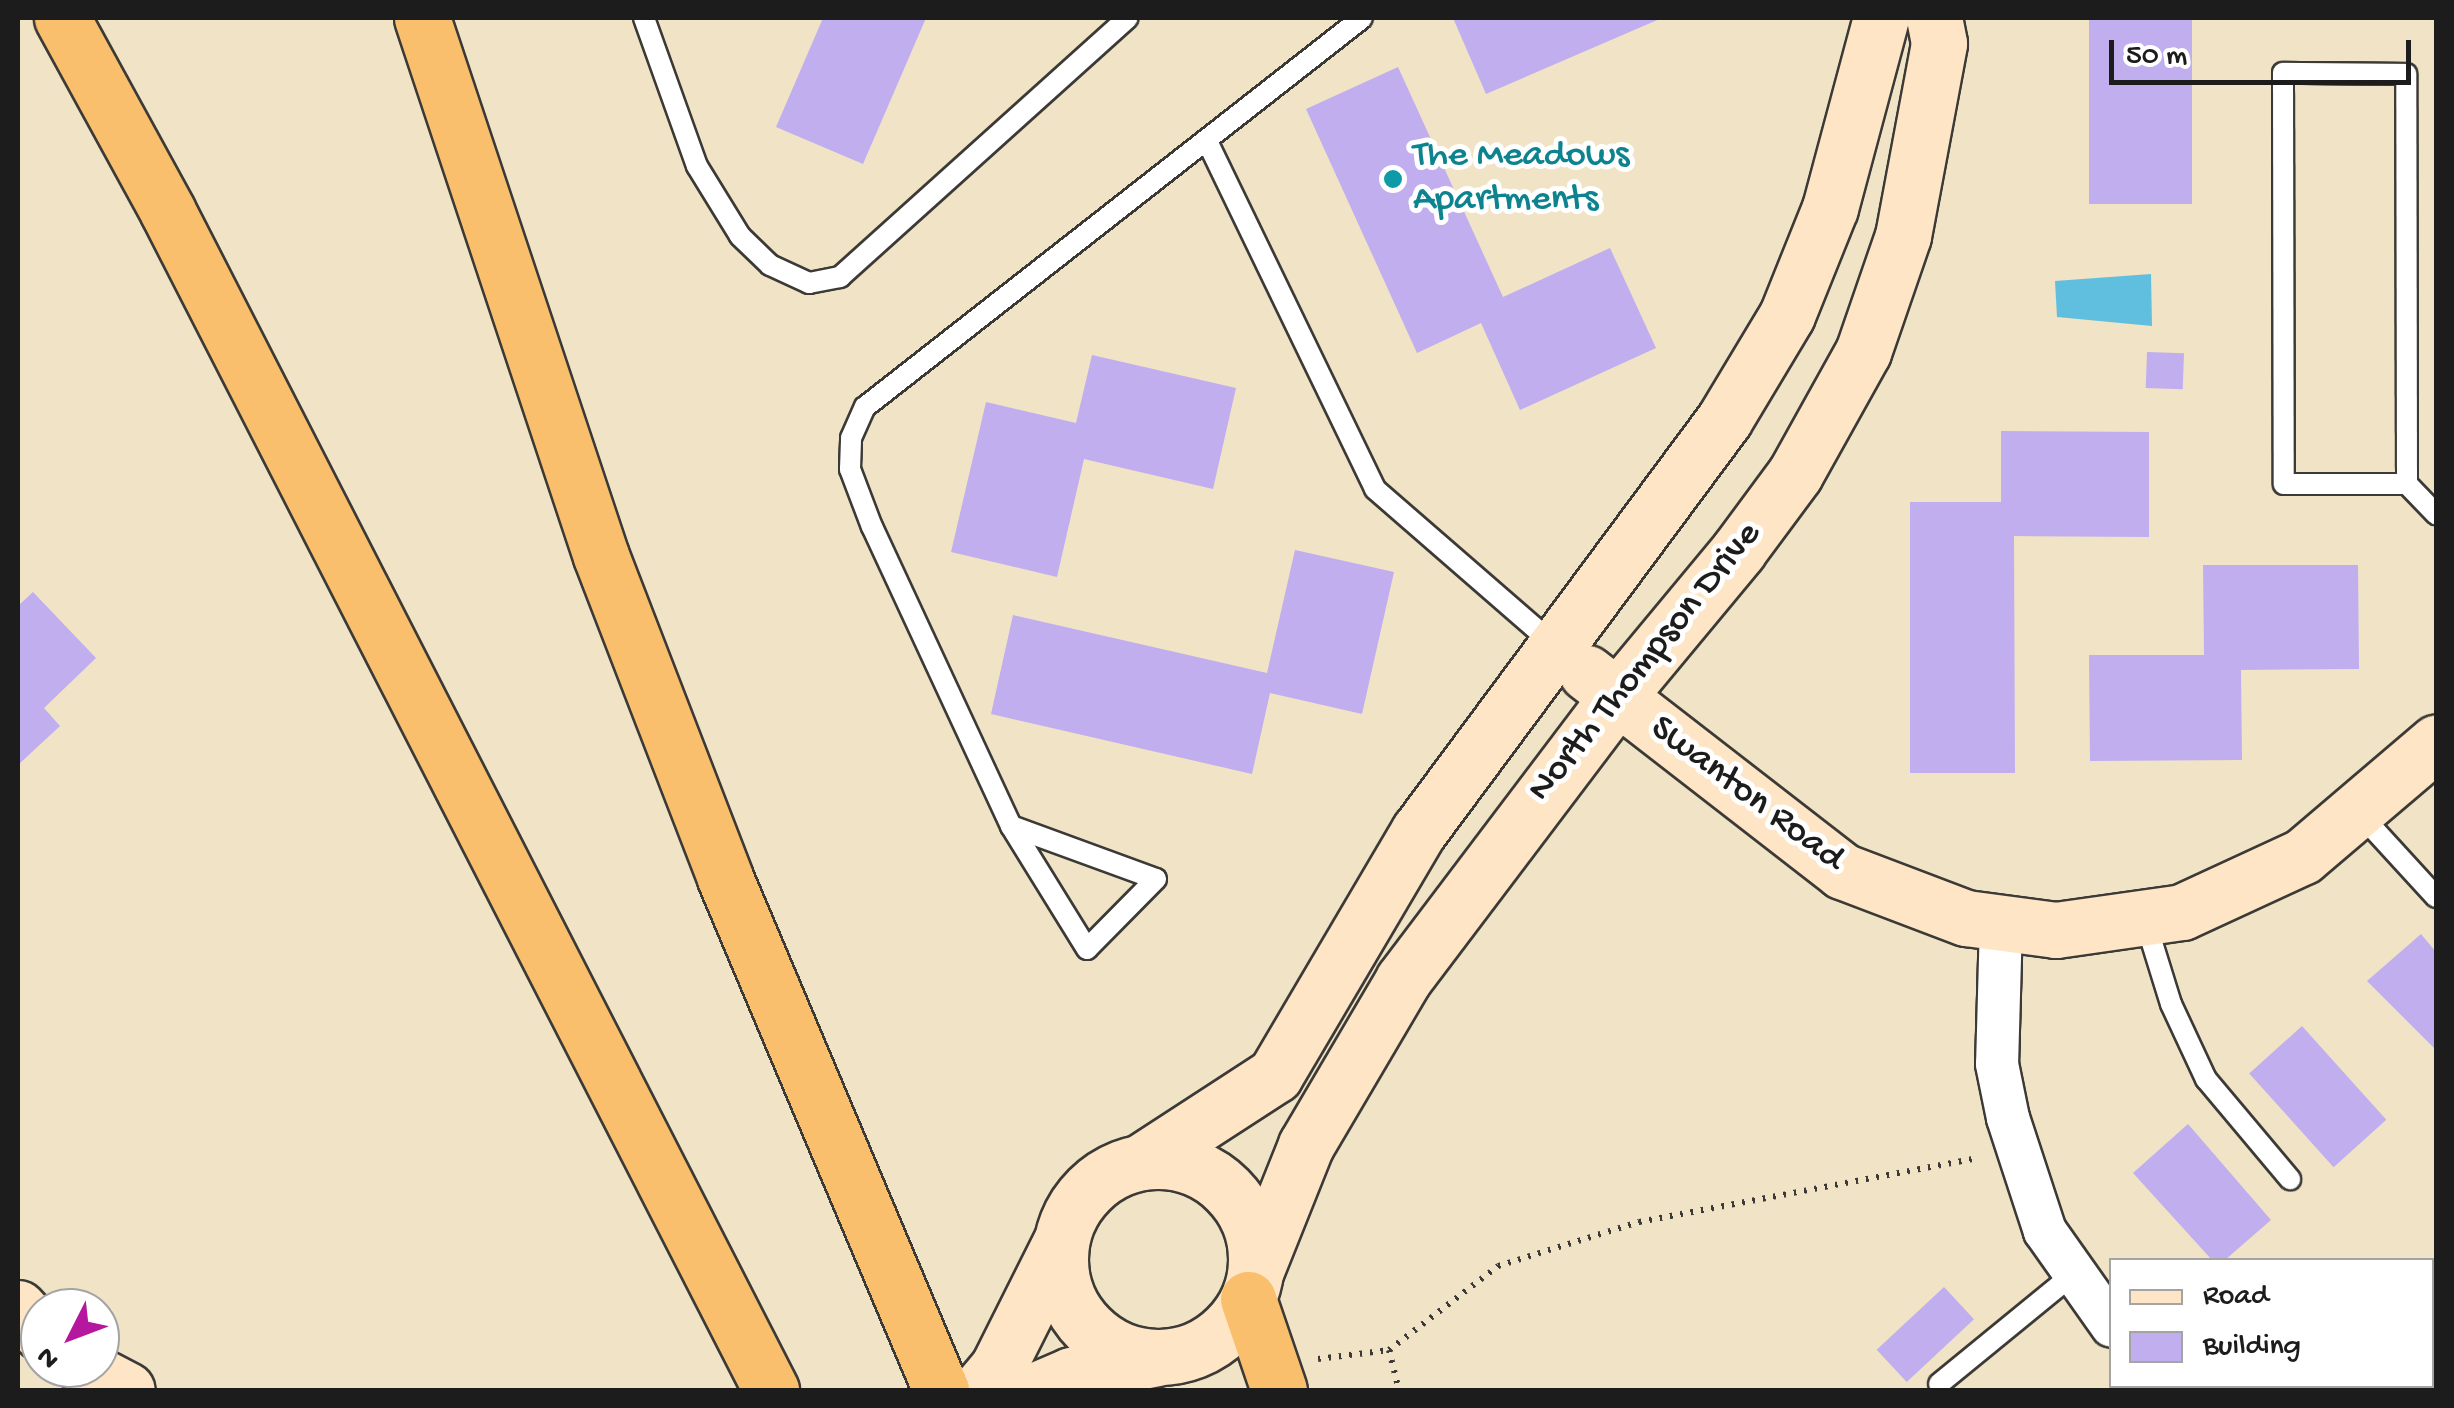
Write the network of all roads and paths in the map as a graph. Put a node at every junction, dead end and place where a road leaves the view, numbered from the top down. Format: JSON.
{"nodes":[{"id":1,"x":62,"y":18,"type":"edge"},
{"id":2,"x":100,"y":18,"type":"edge"},
{"id":3,"x":422,"y":18,"type":"edge"},
{"id":4,"x":644,"y":18,"type":"edge"},
{"id":5,"x":1128,"y":18,"type":"edge"},
{"id":6,"x":1362,"y":18,"type":"edge"},
{"id":7,"x":1881,"y":18,"type":"edge"},
{"id":8,"x":1934,"y":18,"type":"edge"},
{"id":9,"x":1207,"y":141,"type":"junction"},
{"id":10,"x":168,"y":210,"type":"junction"},
{"id":11,"x":2407,"y":484,"type":"junction"},
{"id":12,"x":2436,"y":514,"type":"edge"},
{"id":13,"x":1556,"y":646,"type":"junction"},
{"id":14,"x":1616,"y":697,"type":"junction"},
{"id":15,"x":2436,"y":744,"type":"edge"},
{"id":16,"x":2358,"y":812,"type":"junction"},
{"id":17,"x":1011,"y":826,"type":"junction"},
{"id":18,"x":2436,"y":896,"type":"edge"},
{"id":19,"x":2145,"y":918,"type":"junction"},
{"id":20,"x":2001,"y":923,"type":"junction"},
{"id":21,"x":2018,"y":1146,"type":"junction"},
{"id":22,"x":1141,"y":1162,"type":"junction"},
{"id":23,"x":2290,"y":1179,"type":"dead end"},
{"id":24,"x":1060,"y":1243,"type":"junction"},
{"id":25,"x":2072,"y":1275,"type":"junction"},
{"id":26,"x":1252,"y":1285,"type":"junction"},
{"id":27,"x":2109,"y":1322,"type":"edge"},
{"id":28,"x":1388,"y":1350,"type":"junction"},
{"id":29,"x":1158,"y":1358,"type":"junction"},
{"id":30,"x":1296,"y":1374,"type":"edge"},
{"id":31,"x":1939,"y":1384,"type":"dead end"},
{"id":32,"x":771,"y":1390,"type":"edge"},
{"id":33,"x":941,"y":1390,"type":"edge"},
{"id":34,"x":979,"y":1390,"type":"edge"},
{"id":35,"x":1036,"y":1390,"type":"edge"},
{"id":36,"x":1399,"y":1390,"type":"edge"}],
"edges":[{"from":1,"to":10,"type":"highway"},
{"from":2,"to":10,"type":"highway"},
{"from":3,"to":33,"type":"highway"},
{"from":4,"to":5,"type":"lane"},
{"from":6,"to":9,"type":"lane"},
{"from":7,"to":13,"type":"street","name":"North Thompson Drive"},
{"from":8,"to":14,"type":"street","name":"North Thompson Drive"},
{"from":9,"to":13,"type":"lane"},
{"from":9,"to":17,"type":"lane"},
{"from":10,"to":32,"type":"highway"},
{"from":11,"to":11,"type":"lane"},
{"from":11,"to":12,"type":"lane"},
{"from":13,"to":14,"type":"street","name":"Swanton Road"},
{"from":13,"to":22,"type":"street","name":"North Thompson Drive"},
{"from":14,"to":20,"type":"street","name":"Swanton Road"},
{"from":14,"to":26,"type":"street","name":"North Thompson Drive"},
{"from":15,"to":16,"type":"street","name":"Swanton Road"},
{"from":16,"to":18,"type":"lane"},
{"from":16,"to":19,"type":"street","name":"Swanton Road"},
{"from":17,"to":17,"type":"lane"},
{"from":19,"to":20,"type":"street","name":"Swanton Road"},
{"from":19,"to":23,"type":"lane"},
{"from":20,"to":21,"type":"street"},
{"from":21,"to":25,"type":"street"},
{"from":21,"to":28,"type":"path"},
{"from":22,"to":24,"type":"street"},
{"from":22,"to":26,"type":"street"},
{"from":24,"to":29,"type":"street"},
{"from":24,"to":34,"type":"street"},
{"from":25,"to":27,"type":"street"},
{"from":25,"to":31,"type":"lane"},
{"from":26,"to":29,"type":"street"},
{"from":26,"to":30,"type":"highway"},
{"from":28,"to":30,"type":"path"},
{"from":28,"to":36,"type":"path"},
{"from":29,"to":35,"type":"street"}]}
